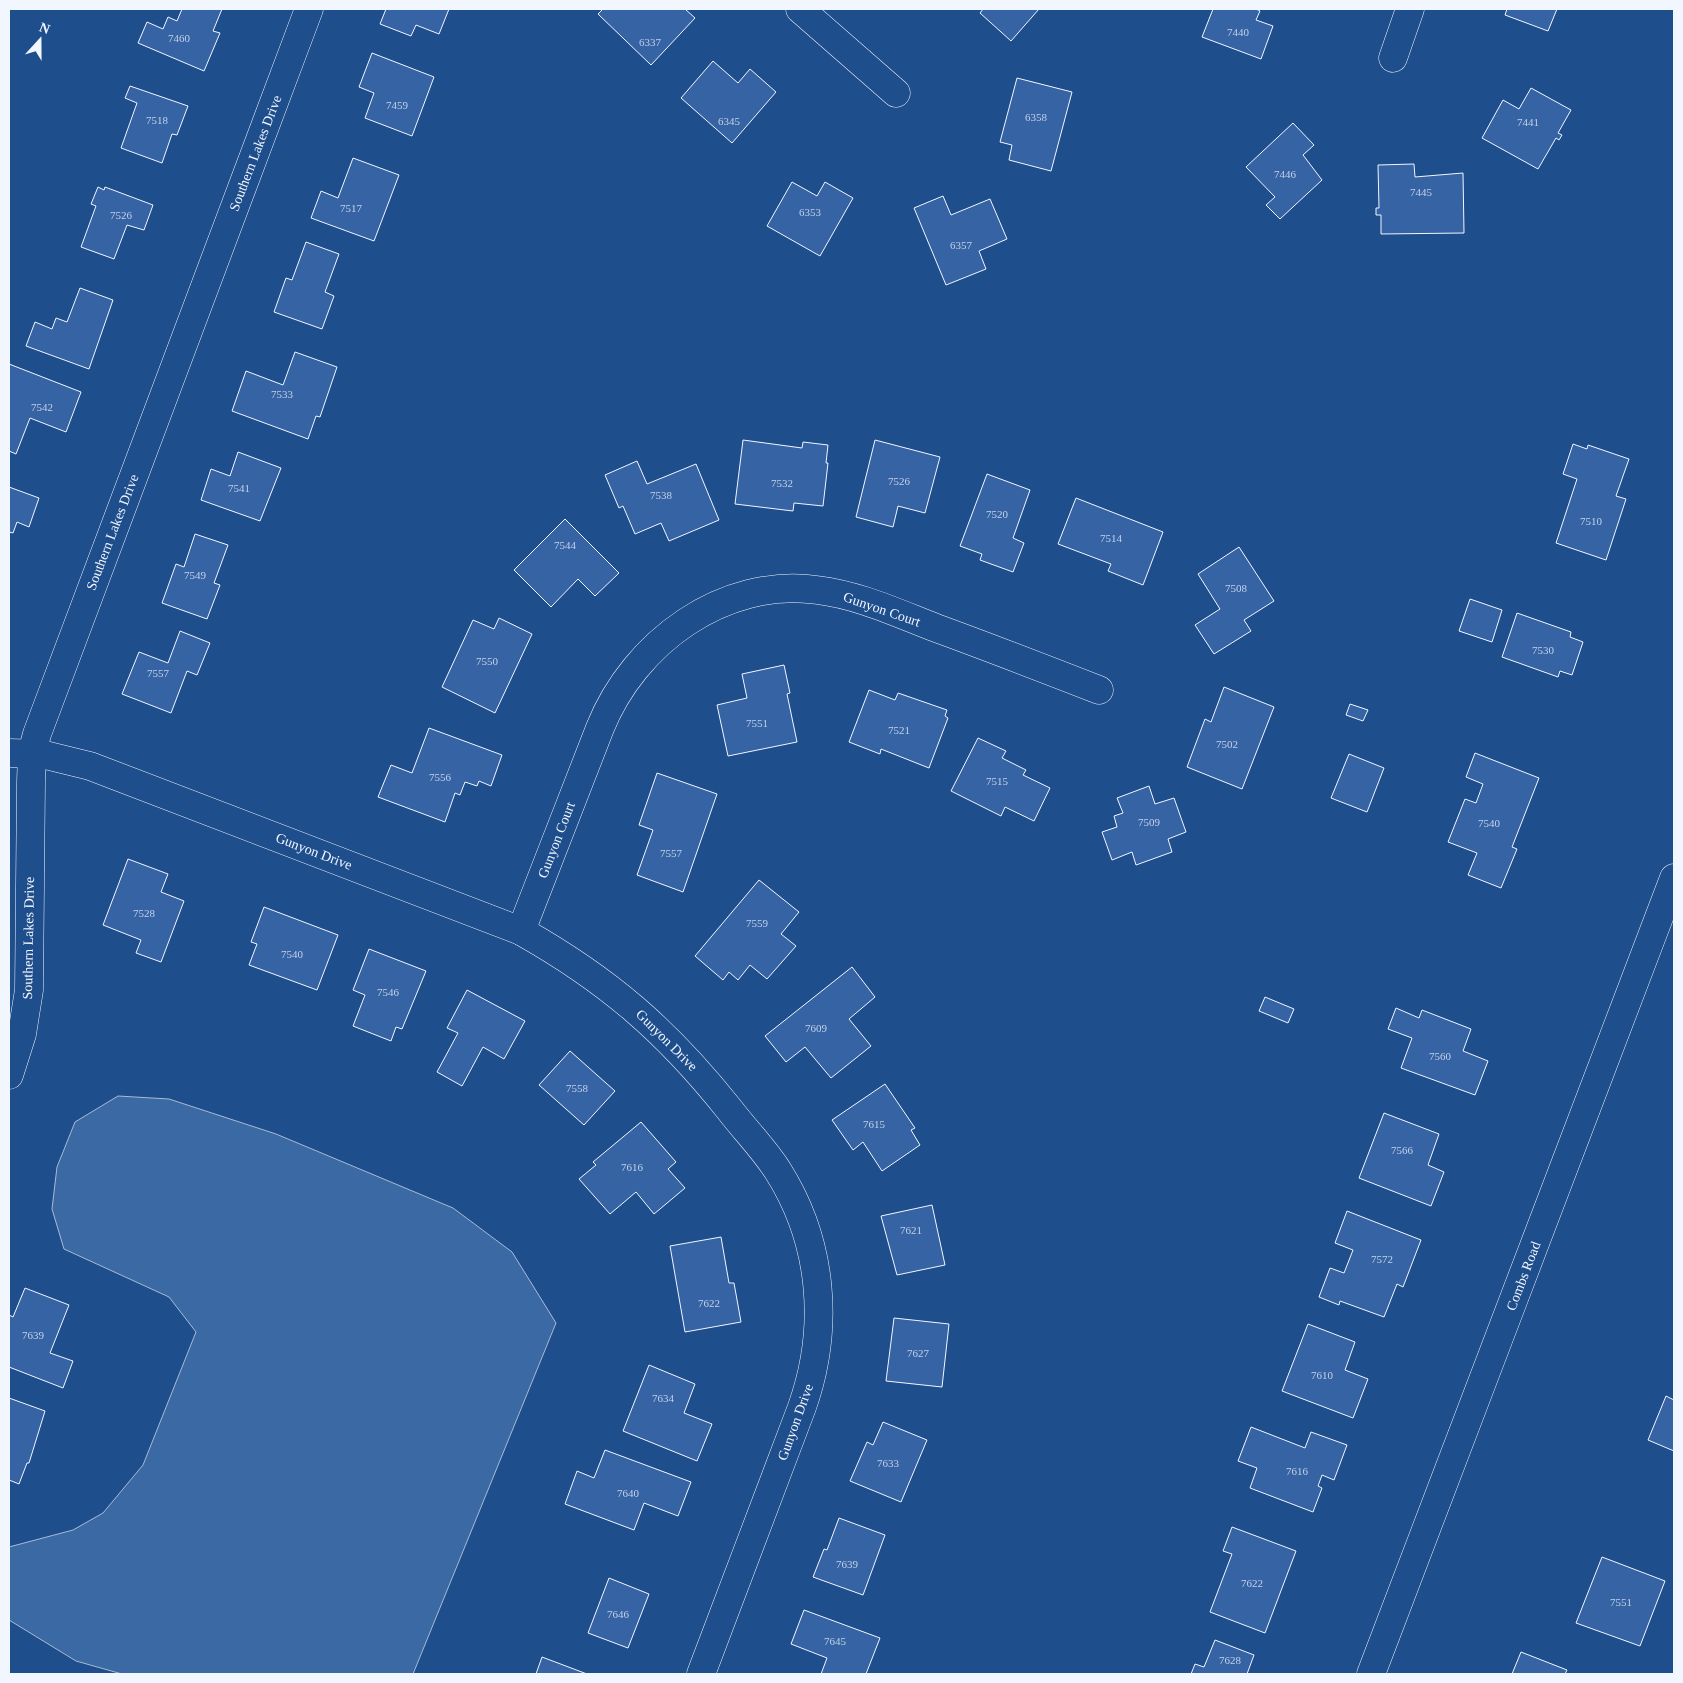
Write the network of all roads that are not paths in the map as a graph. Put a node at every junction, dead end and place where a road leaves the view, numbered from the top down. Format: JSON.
{"nodes":[{"id":1,"x":309,"y":9,"type":"edge"},
{"id":2,"x":800,"y":9,"type":"edge"},
{"id":3,"x":1410,"y":9,"type":"edge"},
{"id":4,"x":1393,"y":58,"type":"dead end"},
{"id":5,"x":896,"y":93,"type":"dead end"},
{"id":6,"x":1099,"y":690,"type":"dead end"},
{"id":7,"x":20,"y":753,"type":"edge"},
{"id":8,"x":1674,"y":878,"type":"edge"},
{"id":9,"x":522,"y":931,"type":"junction"},
{"id":10,"x":9,"y":1075,"type":"edge"},
{"id":11,"x":701,"y":1674,"type":"edge"},
{"id":12,"x":1370,"y":1674,"type":"edge"}],
"edges":[{"from":1,"to":7,"type":"street","name":"Southern Lakes Drive"},
{"from":2,"to":5,"type":"street"},
{"from":3,"to":4,"type":"street"},
{"from":6,"to":9,"type":"street","name":"Gunyon Court"},
{"from":7,"to":9,"type":"street","name":"Gunyon Drive"},
{"from":7,"to":10,"type":"street","name":"Southern Lakes Drive"},
{"from":8,"to":12,"type":"street","name":"Combs Road"},
{"from":9,"to":11,"type":"street","name":"Gunyon Drive"}]}
